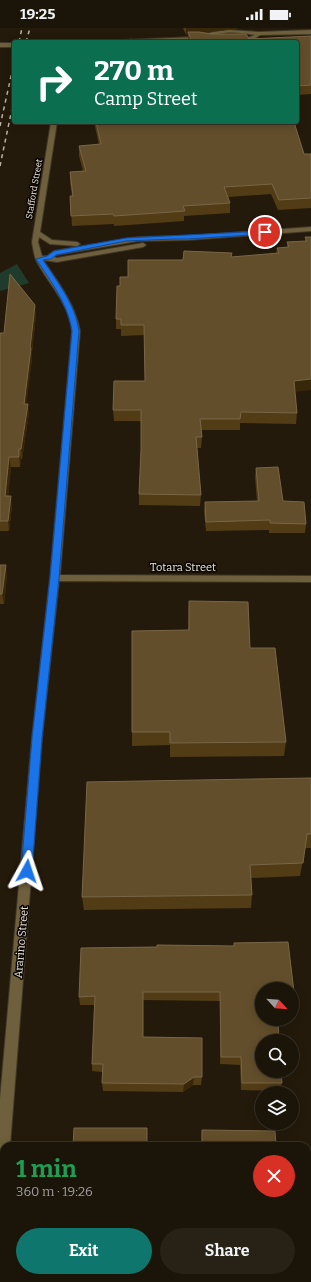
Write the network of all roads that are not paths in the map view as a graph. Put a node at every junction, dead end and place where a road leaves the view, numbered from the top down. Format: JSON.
{"nodes":[{"id":1,"x":268,"y":28,"type":"edge"},
{"id":2,"x":311,"y":32,"type":"edge"},
{"id":3,"x":259,"y":34,"type":"junction"},
{"id":4,"x":270,"y":34,"type":"junction"},
{"id":5,"x":199,"y":37,"type":"junction"},
{"id":6,"x":138,"y":40,"type":"edge"},
{"id":7,"x":210,"y":40,"type":"edge"},
{"id":8,"x":231,"y":40,"type":"edge"},
{"id":9,"x":0,"y":45,"type":"edge"},
{"id":10,"x":12,"y":45,"type":"edge"},
{"id":11,"x":54,"y":124,"type":"edge"},
{"id":12,"x":311,"y":229,"type":"edge"},
{"id":13,"x":36,"y":232,"type":"junction"},
{"id":14,"x":188,"y":238,"type":"junction"},
{"id":15,"x":95,"y":245,"type":"junction"},
{"id":16,"x":49,"y":258,"type":"junction"},
{"id":17,"x":39,"y":259,"type":"junction"},
{"id":18,"x":55,"y":578,"type":"junction"},
{"id":19,"x":311,"y":580,"type":"edge"},
{"id":20,"x":3,"y":1142,"type":"edge"}],
"edges":[{"from":1,"to":4,"type":"street"},
{"from":2,"to":4,"type":"street"},
{"from":3,"to":4,"type":"street"},
{"from":3,"to":5,"type":"street"},
{"from":3,"to":8,"type":"street"},
{"from":5,"to":6,"type":"street"},
{"from":5,"to":7,"type":"street"},
{"from":9,"to":10,"type":"street"},
{"from":11,"to":13,"type":"street","name":"Stafford Street"},
{"from":12,"to":14,"type":"street"},
{"from":13,"to":15,"type":"street"},
{"from":13,"to":17,"type":"street","name":"Stafford Street"},
{"from":14,"to":15,"type":"street"},
{"from":14,"to":16,"type":"street"},
{"from":15,"to":16,"type":"street"},
{"from":16,"to":17,"type":"street"},
{"from":17,"to":18,"type":"street","name":"Ararino Street"},
{"from":18,"to":19,"type":"street","name":"Totara Street"},
{"from":18,"to":20,"type":"street","name":"Ararino Street"}]}
